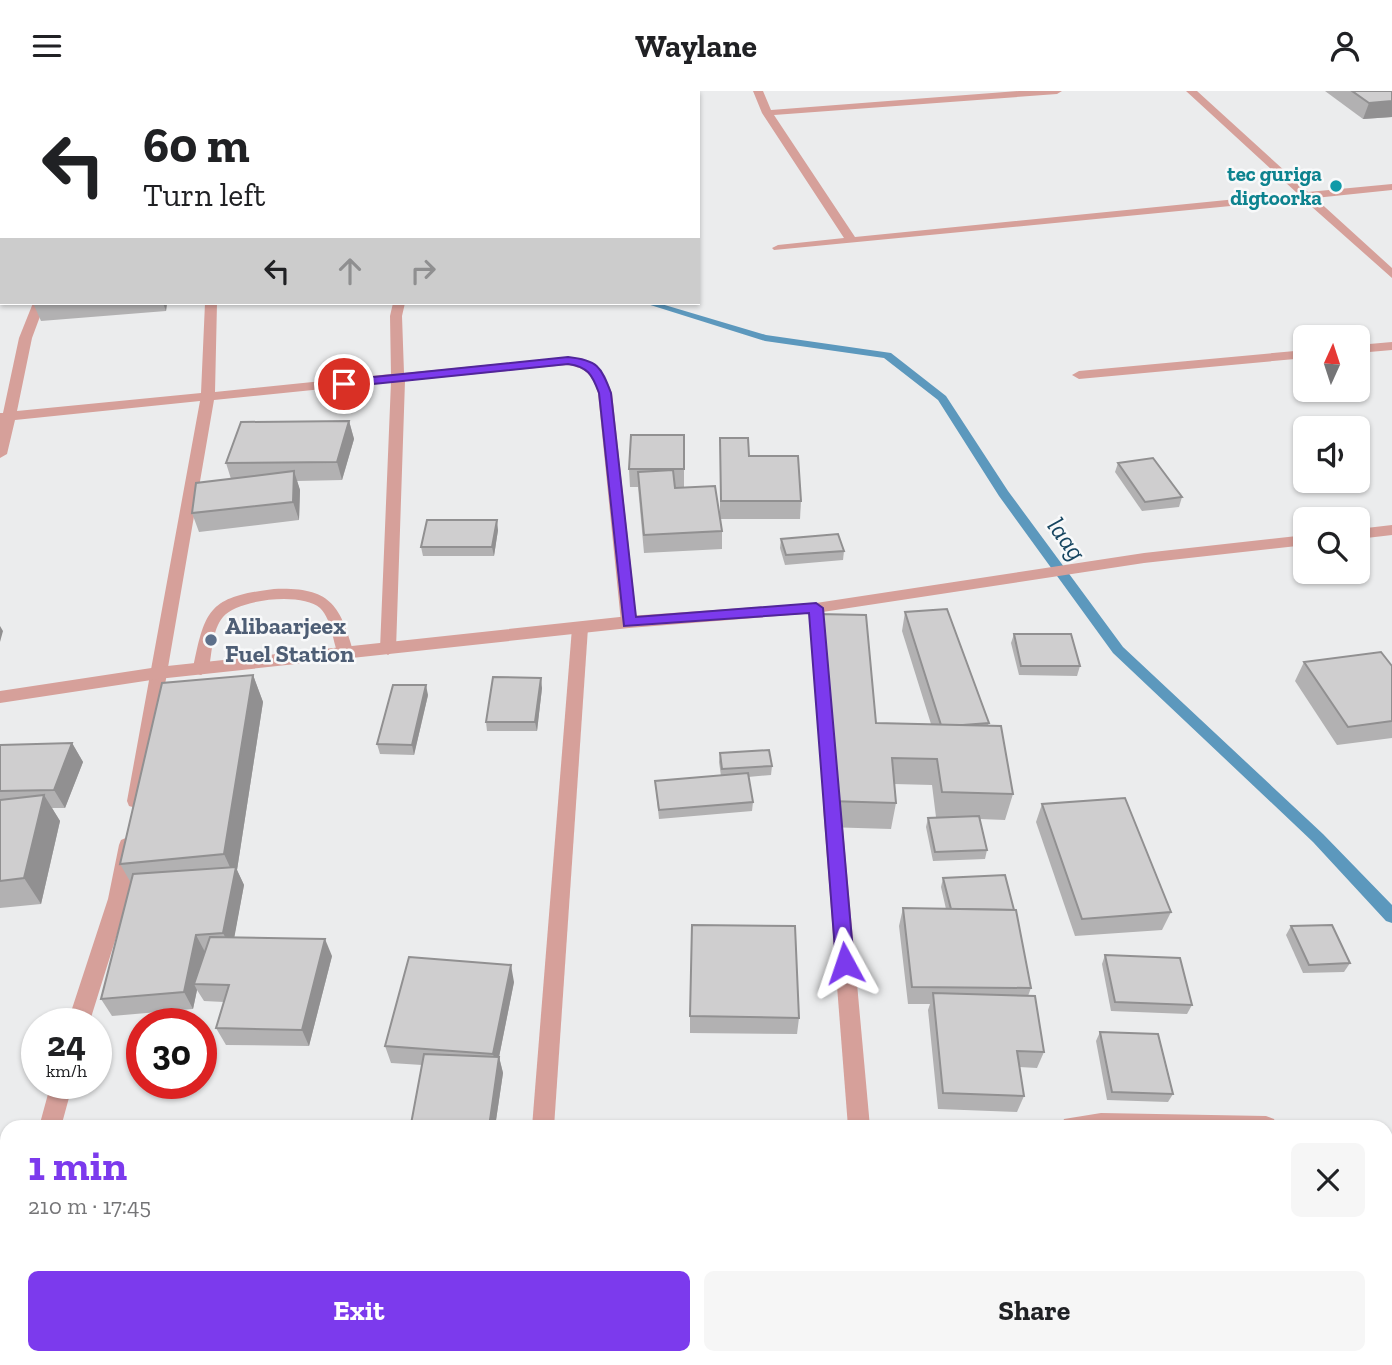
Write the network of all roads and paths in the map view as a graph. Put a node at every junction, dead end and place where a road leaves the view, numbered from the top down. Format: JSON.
{"nodes":[{"id":1,"x":758,"y":91,"type":"edge"},
{"id":2,"x":1057,"y":91,"type":"edge"},
{"id":3,"x":1191,"y":91,"type":"edge"},
{"id":4,"x":767,"y":113,"type":"junction"},
{"id":5,"x":1392,"y":187,"type":"edge"},
{"id":6,"x":1306,"y":196,"type":"junction"},
{"id":7,"x":852,"y":241,"type":"junction"},
{"id":8,"x":778,"y":248,"type":"dead end"},
{"id":9,"x":1392,"y":274,"type":"edge"},
{"id":10,"x":38,"y":305,"type":"edge"},
{"id":11,"x":211,"y":305,"type":"edge"},
{"id":12,"x":399,"y":305,"type":"edge"},
{"id":13,"x":1392,"y":346,"type":"edge"},
{"id":14,"x":1370,"y":348,"type":"edge"},
{"id":15,"x":1293,"y":355,"type":"edge"},
{"id":16,"x":1079,"y":375,"type":"dead end"},
{"id":17,"x":398,"y":379,"type":"junction"},
{"id":18,"x":208,"y":396,"type":"junction"},
{"id":19,"x":6,"y":417,"type":"edge"},
{"id":20,"x":0,"y":454,"type":"edge"},
{"id":21,"x":1392,"y":530,"type":"edge"},
{"id":22,"x":1370,"y":533,"type":"edge"},
{"id":23,"x":1293,"y":541,"type":"edge"},
{"id":24,"x":629,"y":622,"type":"junction"},
{"id":25,"x":580,"y":628,"type":"junction"},
{"id":26,"x":388,"y":649,"type":"junction"},
{"id":27,"x":346,"y":654,"type":"junction"},
{"id":28,"x":201,"y":669,"type":"junction"},
{"id":29,"x":158,"y":673,"type":"junction"},
{"id":30,"x":0,"y":697,"type":"edge"},
{"id":31,"x":831,"y":786,"type":"edge"},
{"id":32,"x":83,"y":1008,"type":"edge"},
{"id":33,"x":58,"y":1099,"type":"edge"},
{"id":34,"x":52,"y":1120,"type":"edge"},
{"id":35,"x":543,"y":1120,"type":"edge"},
{"id":36,"x":858,"y":1120,"type":"edge"}],
"edges":[{"from":1,"to":4,"type":"street"},
{"from":2,"to":4,"type":"street"},
{"from":3,"to":6,"type":"street"},
{"from":4,"to":7,"type":"street"},
{"from":5,"to":6,"type":"street"},
{"from":6,"to":7,"type":"street"},
{"from":6,"to":9,"type":"street"},
{"from":7,"to":8,"type":"street"},
{"from":10,"to":19,"type":"street"},
{"from":11,"to":18,"type":"street"},
{"from":12,"to":17,"type":"street"},
{"from":13,"to":14,"type":"street"},
{"from":15,"to":16,"type":"street"},
{"from":17,"to":18,"type":"street"},
{"from":17,"to":24,"type":"street"},
{"from":17,"to":26,"type":"street"},
{"from":18,"to":19,"type":"street"},
{"from":18,"to":29,"type":"street"},
{"from":19,"to":20,"type":"street"},
{"from":21,"to":22,"type":"street"},
{"from":23,"to":24,"type":"street"},
{"from":24,"to":25,"type":"street"},
{"from":25,"to":26,"type":"street"},
{"from":25,"to":35,"type":"street"},
{"from":26,"to":27,"type":"street"},
{"from":27,"to":28,"type":"street"},
{"from":27,"to":28,"type":"street"},
{"from":28,"to":29,"type":"street"},
{"from":29,"to":30,"type":"street"},
{"from":29,"to":32,"type":"street"},
{"from":31,"to":36,"type":"street"},
{"from":33,"to":34,"type":"street"}]}
